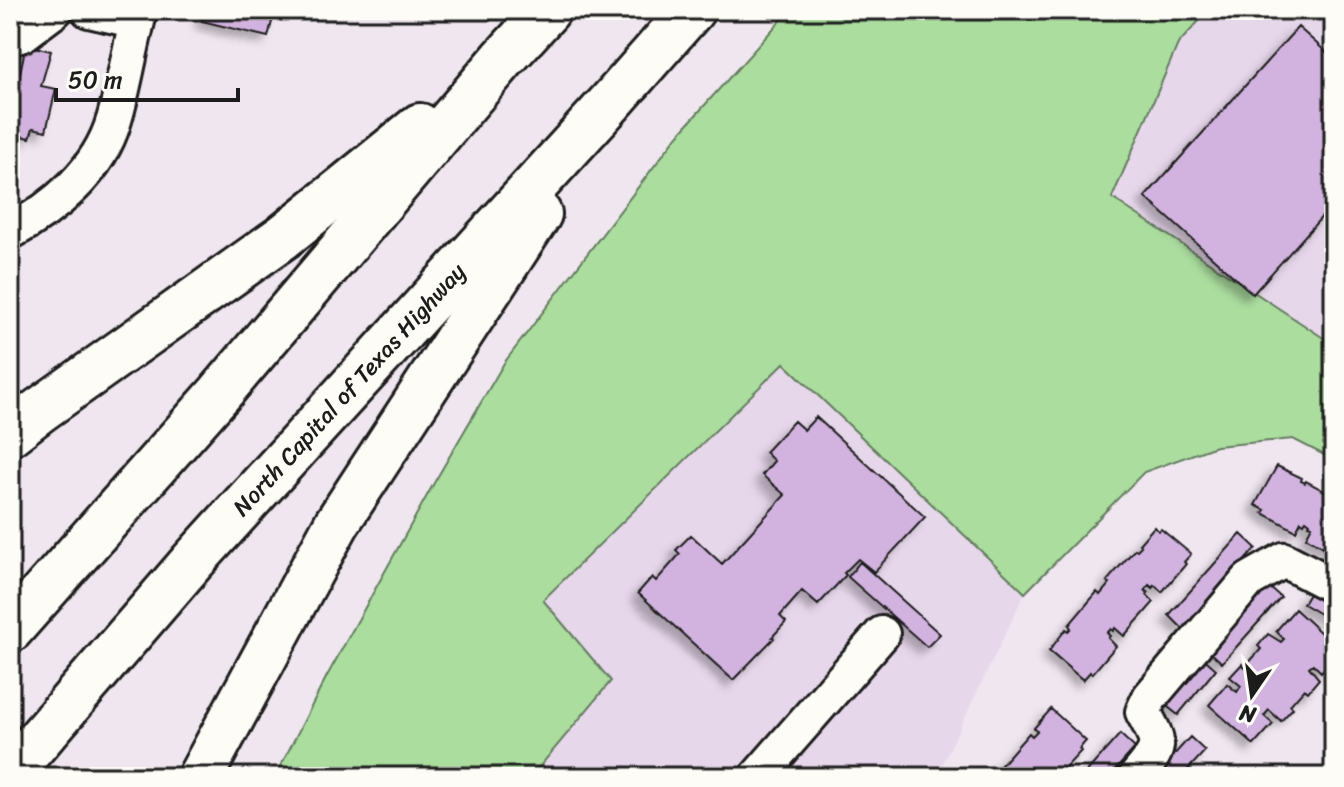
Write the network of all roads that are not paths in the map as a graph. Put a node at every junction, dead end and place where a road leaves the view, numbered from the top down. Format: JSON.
{"nodes":[{"id":1,"x":55,"y":10,"type":"edge"},
{"id":2,"x":89,"y":10,"type":"edge"},
{"id":3,"x":548,"y":10,"type":"edge"},
{"id":4,"x":692,"y":10,"type":"edge"},
{"id":5,"x":139,"y":15,"type":"edge"},
{"id":6,"x":10,"y":38,"type":"edge"},
{"id":7,"x":503,"y":59,"type":"junction"},
{"id":8,"x":610,"y":103,"type":"junction"},
{"id":9,"x":10,"y":232,"type":"edge"},
{"id":10,"x":10,"y":433,"type":"edge"},
{"id":11,"x":1334,"y":586,"type":"edge"},
{"id":12,"x":10,"y":630,"type":"edge"},
{"id":13,"x":882,"y":634,"type":"dead end"},
{"id":14,"x":10,"y":773,"type":"edge"},
{"id":15,"x":200,"y":777,"type":"edge"},
{"id":16,"x":757,"y":777,"type":"edge"},
{"id":17,"x":1136,"y":777,"type":"edge"}],
"edges":[{"from":1,"to":6,"type":"street"},
{"from":2,"to":5,"type":"street"},
{"from":3,"to":7,"type":"highway"},
{"from":4,"to":8,"type":"highway","name":"North Capital of Texas Highway"},
{"from":5,"to":9,"type":"street"},
{"from":7,"to":10,"type":"highway"},
{"from":7,"to":12,"type":"highway"},
{"from":8,"to":14,"type":"highway","name":"North Capital of Texas Highway"},
{"from":8,"to":15,"type":"highway"},
{"from":11,"to":17,"type":"street"},
{"from":13,"to":16,"type":"street"}]}
